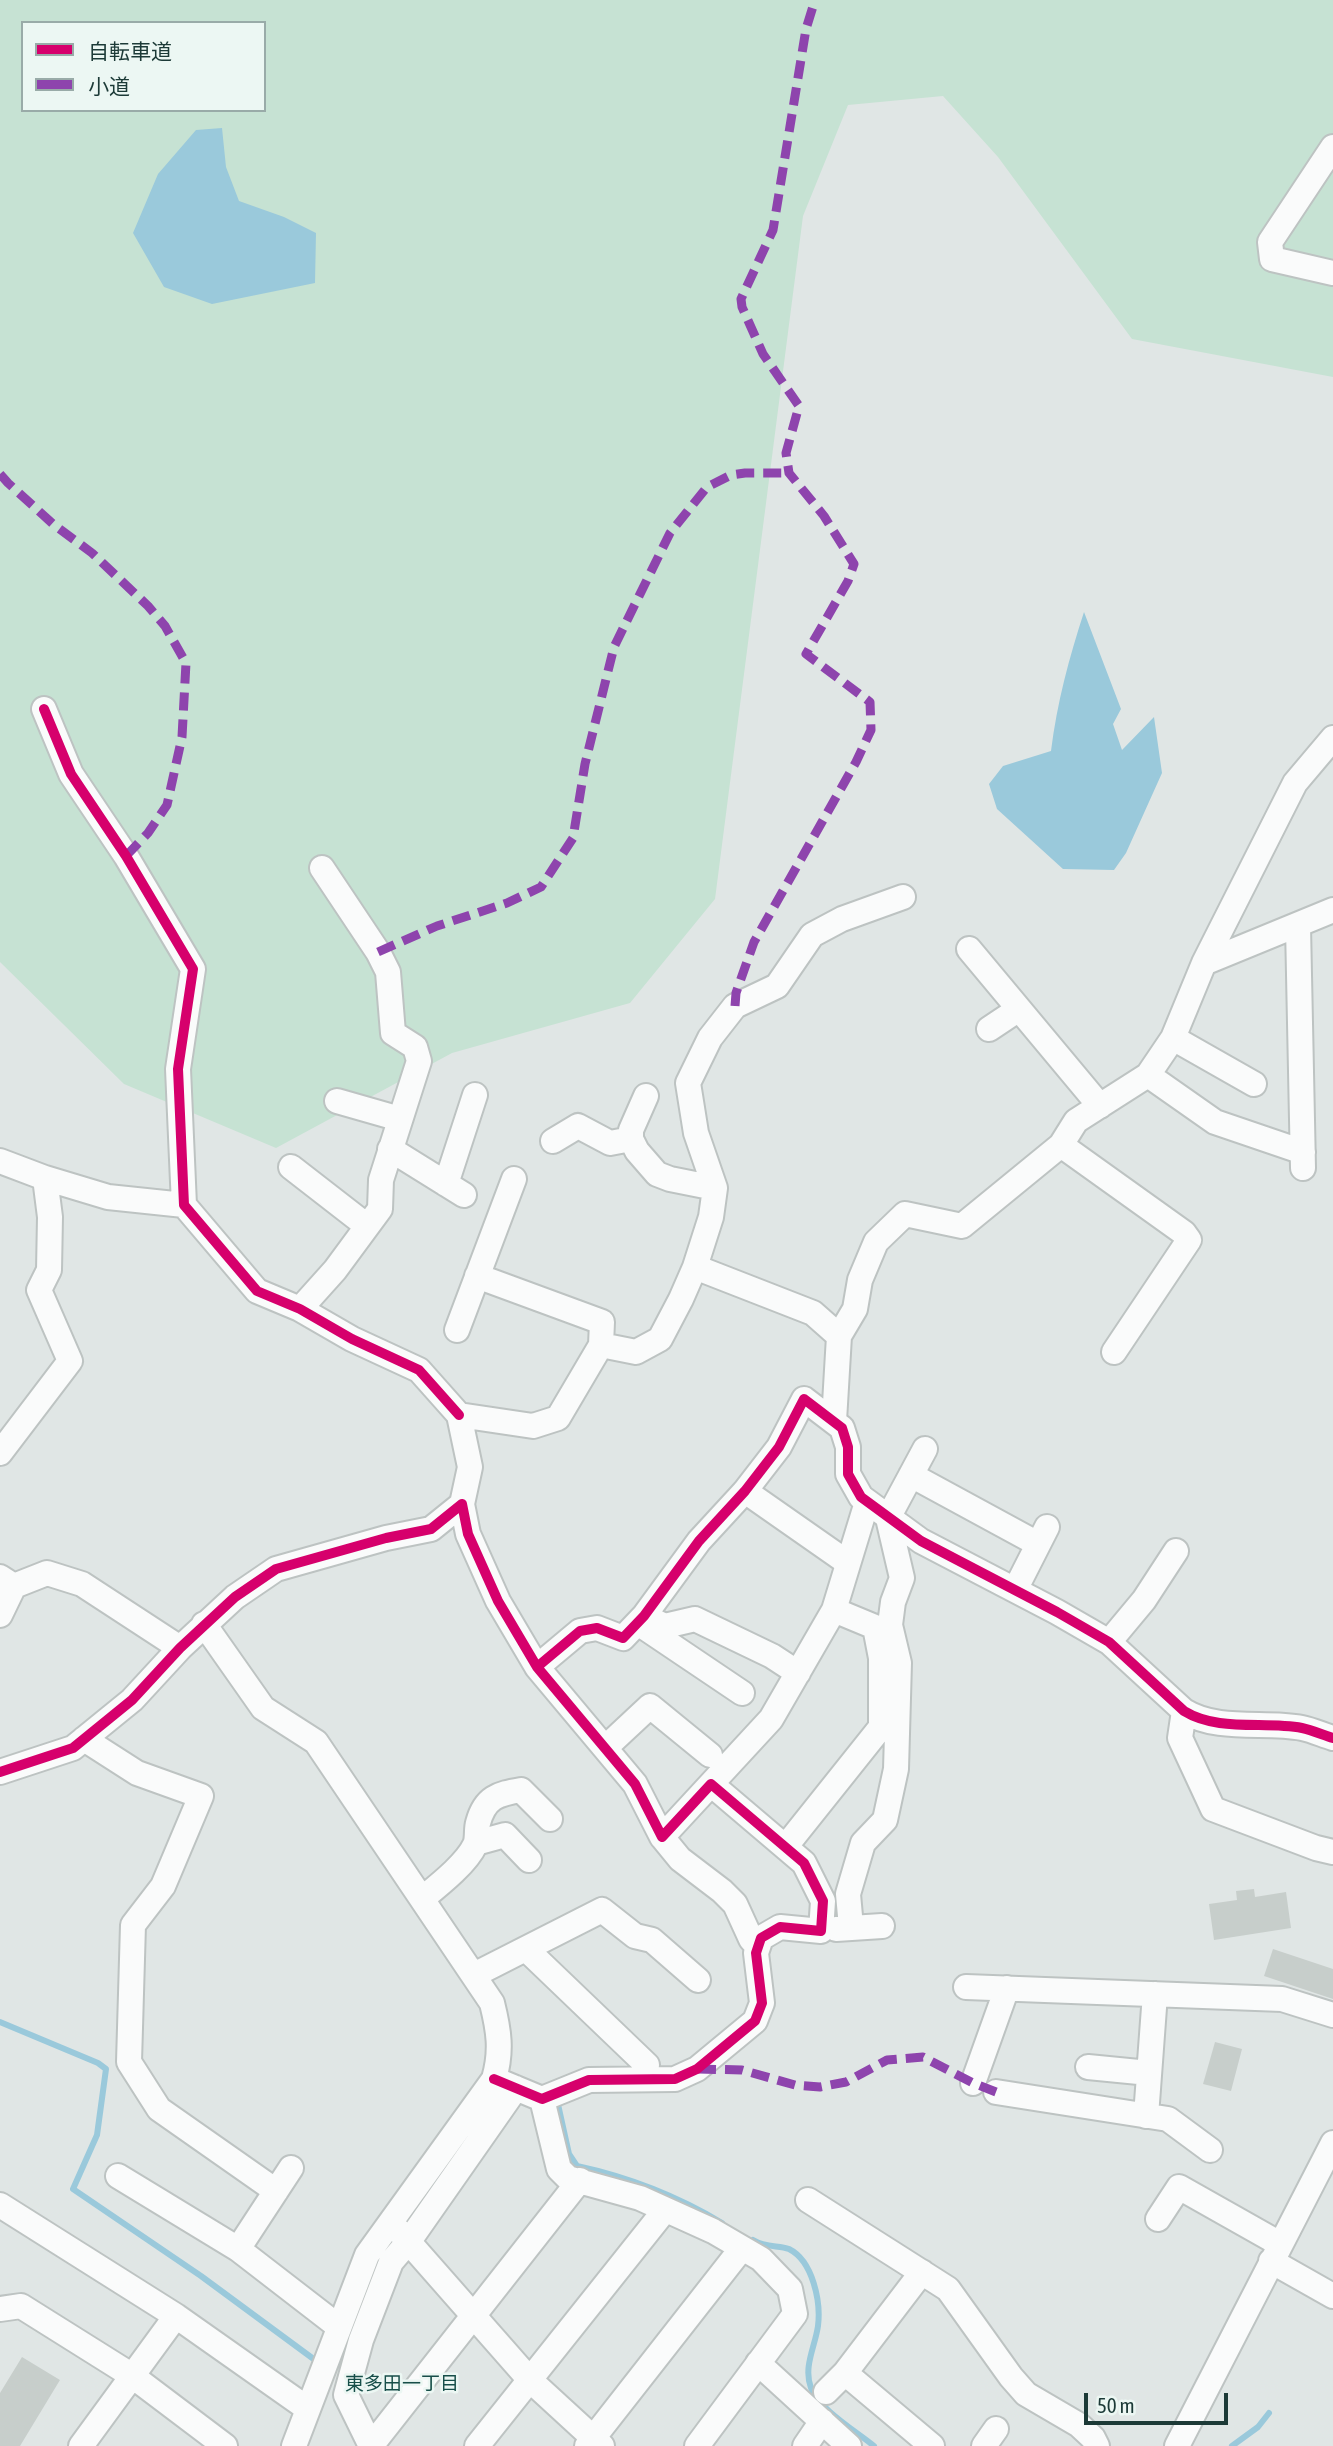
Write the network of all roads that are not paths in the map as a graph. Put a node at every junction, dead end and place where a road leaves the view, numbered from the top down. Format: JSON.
{"nodes":[{"id":1,"x":1333,"y":147,"type":"edge"},
{"id":2,"x":1333,"y":273,"type":"edge"},
{"id":3,"x":44,"y":709,"type":"dead end"},
{"id":4,"x":1333,"y":738,"type":"edge"},
{"id":5,"x":322,"y":868,"type":"dead end"},
{"id":6,"x":903,"y":897,"type":"dead end"},
{"id":7,"x":1333,"y":910,"type":"edge"},
{"id":8,"x":1298,"y":926,"type":"junction"},
{"id":9,"x":969,"y":948,"type":"dead end"},
{"id":10,"x":1204,"y":963,"type":"junction"},
{"id":11,"x":1019,"y":1009,"type":"junction"},
{"id":12,"x":989,"y":1029,"type":"dead end"},
{"id":13,"x":1173,"y":1038,"type":"junction"},
{"id":14,"x":1148,"y":1075,"type":"junction"},
{"id":15,"x":1254,"y":1084,"type":"dead end"},
{"id":16,"x":475,"y":1095,"type":"dead end"},
{"id":17,"x":646,"y":1096,"type":"dead end"},
{"id":18,"x":337,"y":1101,"type":"dead end"},
{"id":19,"x":1100,"y":1105,"type":"junction"},
{"id":20,"x":400,"y":1119,"type":"junction"},
{"id":21,"x":631,"y":1139,"type":"junction"},
{"id":22,"x":553,"y":1141,"type":"dead end"},
{"id":23,"x":1061,"y":1145,"type":"junction"},
{"id":24,"x":390,"y":1149,"type":"junction"},
{"id":25,"x":0,"y":1161,"type":"edge"},
{"id":26,"x":291,"y":1167,"type":"dead end"},
{"id":27,"x":45,"y":1178,"type":"junction"},
{"id":28,"x":514,"y":1178,"type":"dead end"},
{"id":29,"x":715,"y":1188,"type":"junction"},
{"id":30,"x":184,"y":1205,"type":"junction"},
{"id":31,"x":367,"y":1226,"type":"junction"},
{"id":32,"x":695,"y":1266,"type":"junction"},
{"id":33,"x":477,"y":1276,"type":"junction"},
{"id":34,"x":300,"y":1309,"type":"junction"},
{"id":35,"x":457,"y":1330,"type":"dead end"},
{"id":36,"x":839,"y":1336,"type":"junction"},
{"id":37,"x":601,"y":1345,"type":"junction"},
{"id":38,"x":1114,"y":1352,"type":"dead end"},
{"id":39,"x":459,"y":1415,"type":"junction"},
{"id":40,"x":834,"y":1421,"type":"junction"},
{"id":41,"x":925,"y":1449,"type":"dead end"},
{"id":42,"x":0,"y":1453,"type":"edge"},
{"id":43,"x":911,"y":1475,"type":"junction"},
{"id":44,"x":746,"y":1491,"type":"junction"},
{"id":45,"x":867,"y":1502,"type":"junction"},
{"id":46,"x":462,"y":1504,"type":"junction"},
{"id":47,"x":888,"y":1518,"type":"junction"},
{"id":48,"x":1176,"y":1551,"type":"dead end"},
{"id":49,"x":848,"y":1563,"type":"junction"},
{"id":50,"x":7,"y":1581,"type":"edge"},
{"id":51,"x":1015,"y":1590,"type":"junction"},
{"id":52,"x":834,"y":1610,"type":"junction"},
{"id":53,"x":0,"y":1615,"type":"edge"},
{"id":54,"x":640,"y":1620,"type":"junction"},
{"id":55,"x":204,"y":1625,"type":"junction"},
{"id":56,"x":1109,"y":1642,"type":"junction"},
{"id":57,"x":180,"y":1648,"type":"junction"},
{"id":58,"x":537,"y":1667,"type":"junction"},
{"id":59,"x":798,"y":1673,"type":"junction"},
{"id":60,"x":742,"y":1693,"type":"dead end"},
{"id":61,"x":1184,"y":1711,"type":"junction"},
{"id":62,"x":1333,"y":1738,"type":"edge"},
{"id":63,"x":83,"y":1740,"type":"junction"},
{"id":64,"x":605,"y":1748,"type":"junction"},
{"id":65,"x":710,"y":1755,"type":"dead end"},
{"id":66,"x":0,"y":1772,"type":"edge"},
{"id":67,"x":711,"y":1784,"type":"junction"},
{"id":68,"x":550,"y":1819,"type":"dead end"},
{"id":69,"x":662,"y":1837,"type":"junction"},
{"id":70,"x":476,"y":1843,"type":"junction"},
{"id":71,"x":786,"y":1846,"type":"junction"},
{"id":72,"x":1333,"y":1852,"type":"edge"},
{"id":73,"x":529,"y":1860,"type":"dead end"},
{"id":74,"x":422,"y":1899,"type":"junction"},
{"id":75,"x":882,"y":1926,"type":"dead end"},
{"id":76,"x":851,"y":1927,"type":"junction"},
{"id":77,"x":821,"y":1931,"type":"junction"},
{"id":78,"x":758,"y":1947,"type":"junction"},
{"id":79,"x":526,"y":1949,"type":"junction"},
{"id":80,"x":474,"y":1975,"type":"junction"},
{"id":81,"x":698,"y":1980,"type":"dead end"},
{"id":82,"x":966,"y":1987,"type":"dead end"},
{"id":83,"x":1007,"y":1988,"type":"junction"},
{"id":84,"x":1155,"y":1994,"type":"junction"},
{"id":85,"x":1333,"y":2015,"type":"edge"},
{"id":86,"x":647,"y":2065,"type":"dead end"},
{"id":87,"x":1088,"y":2067,"type":"dead end"},
{"id":88,"x":1149,"y":2073,"type":"junction"},
{"id":89,"x":972,"y":2083,"type":"dead end"},
{"id":90,"x":505,"y":2084,"type":"junction"},
{"id":91,"x":996,"y":2092,"type":"dead end"},
{"id":92,"x":542,"y":2099,"type":"junction"},
{"id":93,"x":1146,"y":2116,"type":"junction"},
{"id":94,"x":1333,"y":2143,"type":"edge"},
{"id":95,"x":1210,"y":2150,"type":"dead end"},
{"id":96,"x":291,"y":2168,"type":"dead end"},
{"id":97,"x":118,"y":2176,"type":"dead end"},
{"id":98,"x":580,"y":2180,"type":"junction"},
{"id":99,"x":276,"y":2191,"type":"junction"},
{"id":100,"x":808,"y":2200,"type":"dead end"},
{"id":101,"x":0,"y":2205,"type":"edge"},
{"id":102,"x":665,"y":2210,"type":"junction"},
{"id":103,"x":1158,"y":2219,"type":"dead end"},
{"id":104,"x":391,"y":2222,"type":"junction"},
{"id":105,"x":409,"y":2241,"type":"junction"},
{"id":106,"x":742,"y":2248,"type":"junction"},
{"id":107,"x":238,"y":2249,"type":"junction"},
{"id":108,"x":1276,"y":2253,"type":"junction"},
{"id":109,"x":922,"y":2272,"type":"junction"},
{"id":110,"x":1330,"y":2289,"type":"edge"},
{"id":111,"x":0,"y":2309,"type":"edge"},
{"id":112,"x":176,"y":2316,"type":"junction"},
{"id":113,"x":473,"y":2316,"type":"junction"},
{"id":114,"x":339,"y":2327,"type":"junction"},
{"id":115,"x":758,"y":2363,"type":"junction"},
{"id":116,"x":845,"y":2373,"type":"junction"},
{"id":117,"x":131,"y":2375,"type":"junction"},
{"id":118,"x":530,"y":2380,"type":"junction"},
{"id":119,"x":826,"y":2392,"type":"dead end"},
{"id":120,"x":307,"y":2409,"type":"junction"},
{"id":121,"x":822,"y":2421,"type":"junction"},
{"id":122,"x":594,"y":2443,"type":"edge"},
{"id":123,"x":81,"y":2446,"type":"edge"},
{"id":124,"x":225,"y":2446,"type":"edge"},
{"id":125,"x":294,"y":2446,"type":"edge"},
{"id":126,"x":371,"y":2446,"type":"edge"},
{"id":127,"x":477,"y":2446,"type":"edge"},
{"id":128,"x":697,"y":2446,"type":"edge"},
{"id":129,"x":805,"y":2446,"type":"edge"},
{"id":130,"x":849,"y":2446,"type":"edge"},
{"id":131,"x":932,"y":2446,"type":"edge"},
{"id":132,"x":1097,"y":2446,"type":"edge"},
{"id":133,"x":1177,"y":2446,"type":"edge"}],
"edges":[{"from":1,"to":2,"type":"street"},
{"from":3,"to":30,"type":"street"},
{"from":4,"to":10,"type":"street"},
{"from":5,"to":20,"type":"street"},
{"from":6,"to":29,"type":"street"},
{"from":7,"to":8,"type":"street"},
{"from":8,"to":10,"type":"street"},
{"from":8,"to":14,"type":"street"},
{"from":9,"to":11,"type":"street"},
{"from":10,"to":13,"type":"street"},
{"from":11,"to":12,"type":"street"},
{"from":11,"to":19,"type":"street"},
{"from":13,"to":14,"type":"street"},
{"from":13,"to":15,"type":"street"},
{"from":14,"to":19,"type":"street"},
{"from":16,"to":24,"type":"street"},
{"from":17,"to":21,"type":"street"},
{"from":18,"to":20,"type":"street"},
{"from":19,"to":23,"type":"street"},
{"from":20,"to":24,"type":"street"},
{"from":21,"to":22,"type":"street"},
{"from":21,"to":29,"type":"street"},
{"from":23,"to":36,"type":"street"},
{"from":23,"to":38,"type":"street"},
{"from":24,"to":31,"type":"street"},
{"from":25,"to":27,"type":"street"},
{"from":26,"to":31,"type":"street"},
{"from":27,"to":30,"type":"street"},
{"from":27,"to":42,"type":"street"},
{"from":28,"to":33,"type":"street"},
{"from":29,"to":32,"type":"street"},
{"from":30,"to":34,"type":"street"},
{"from":31,"to":34,"type":"street"},
{"from":32,"to":36,"type":"street"},
{"from":32,"to":37,"type":"street"},
{"from":33,"to":35,"type":"street"},
{"from":33,"to":37,"type":"street"},
{"from":34,"to":39,"type":"street"},
{"from":36,"to":40,"type":"street"},
{"from":37,"to":39,"type":"street"},
{"from":39,"to":46,"type":"street"},
{"from":40,"to":44,"type":"street"},
{"from":40,"to":45,"type":"street"},
{"from":41,"to":43,"type":"street"},
{"from":43,"to":47,"type":"street"},
{"from":43,"to":51,"type":"street"},
{"from":44,"to":49,"type":"street"},
{"from":44,"to":54,"type":"street"},
{"from":45,"to":47,"type":"street"},
{"from":45,"to":49,"type":"street"},
{"from":46,"to":55,"type":"street"},
{"from":46,"to":58,"type":"street"},
{"from":47,"to":51,"type":"street"},
{"from":47,"to":76,"type":"street"},
{"from":48,"to":56,"type":"street"},
{"from":49,"to":52,"type":"street"},
{"from":50,"to":53,"type":"street"},
{"from":50,"to":57,"type":"street"},
{"from":51,"to":56,"type":"street"},
{"from":52,"to":59,"type":"street"},
{"from":52,"to":71,"type":"street"},
{"from":54,"to":58,"type":"street"},
{"from":54,"to":59,"type":"street"},
{"from":54,"to":60,"type":"street"},
{"from":55,"to":57,"type":"street"},
{"from":55,"to":74,"type":"street"},
{"from":56,"to":61,"type":"street"},
{"from":57,"to":63,"type":"street"},
{"from":58,"to":64,"type":"street"},
{"from":59,"to":67,"type":"street"},
{"from":61,"to":62,"type":"street"},
{"from":61,"to":72,"type":"street"},
{"from":63,"to":66,"type":"street"},
{"from":63,"to":99,"type":"street"},
{"from":64,"to":65,"type":"street"},
{"from":64,"to":69,"type":"street"},
{"from":67,"to":69,"type":"street"},
{"from":67,"to":71,"type":"street"},
{"from":68,"to":70,"type":"street"},
{"from":69,"to":78,"type":"street"},
{"from":70,"to":73,"type":"street"},
{"from":70,"to":74,"type":"street"},
{"from":71,"to":77,"type":"street"},
{"from":74,"to":80,"type":"street"},
{"from":75,"to":76,"type":"street"},
{"from":76,"to":77,"type":"street"},
{"from":77,"to":78,"type":"street"},
{"from":78,"to":92,"type":"street"},
{"from":79,"to":80,"type":"street"},
{"from":79,"to":81,"type":"street"},
{"from":79,"to":86,"type":"street"},
{"from":80,"to":90,"type":"street"},
{"from":82,"to":83,"type":"street"},
{"from":83,"to":84,"type":"street"},
{"from":83,"to":89,"type":"street"},
{"from":84,"to":85,"type":"street"},
{"from":84,"to":88,"type":"street"},
{"from":87,"to":88,"type":"street"},
{"from":88,"to":93,"type":"street"},
{"from":90,"to":92,"type":"street"},
{"from":90,"to":104,"type":"street"},
{"from":90,"to":105,"type":"street"},
{"from":91,"to":93,"type":"street"},
{"from":92,"to":98,"type":"street"},
{"from":93,"to":95,"type":"street"},
{"from":94,"to":108,"type":"street"},
{"from":96,"to":99,"type":"street"},
{"from":97,"to":107,"type":"street"},
{"from":98,"to":102,"type":"street"},
{"from":98,"to":113,"type":"street"},
{"from":99,"to":107,"type":"street"},
{"from":100,"to":109,"type":"street"},
{"from":101,"to":112,"type":"street"},
{"from":102,"to":106,"type":"street"},
{"from":102,"to":118,"type":"street"},
{"from":103,"to":108,"type":"street"},
{"from":104,"to":105,"type":"street"},
{"from":104,"to":114,"type":"street"},
{"from":105,"to":113,"type":"street"},
{"from":105,"to":126,"type":"street"},
{"from":106,"to":115,"type":"street"},
{"from":106,"to":122,"type":"street"},
{"from":107,"to":114,"type":"street"},
{"from":108,"to":110,"type":"street"},
{"from":108,"to":133,"type":"street"},
{"from":109,"to":116,"type":"street"},
{"from":109,"to":132,"type":"street"},
{"from":111,"to":117,"type":"street"},
{"from":112,"to":117,"type":"street"},
{"from":112,"to":120,"type":"street"},
{"from":113,"to":118,"type":"street"},
{"from":113,"to":126,"type":"street"},
{"from":114,"to":120,"type":"street"},
{"from":115,"to":121,"type":"street"},
{"from":115,"to":128,"type":"street"},
{"from":116,"to":119,"type":"street"},
{"from":116,"to":131,"type":"street"},
{"from":117,"to":123,"type":"street"},
{"from":117,"to":124,"type":"street"},
{"from":118,"to":122,"type":"street"},
{"from":118,"to":127,"type":"street"},
{"from":120,"to":125,"type":"street"},
{"from":121,"to":129,"type":"street"},
{"from":121,"to":130,"type":"street"}]}
